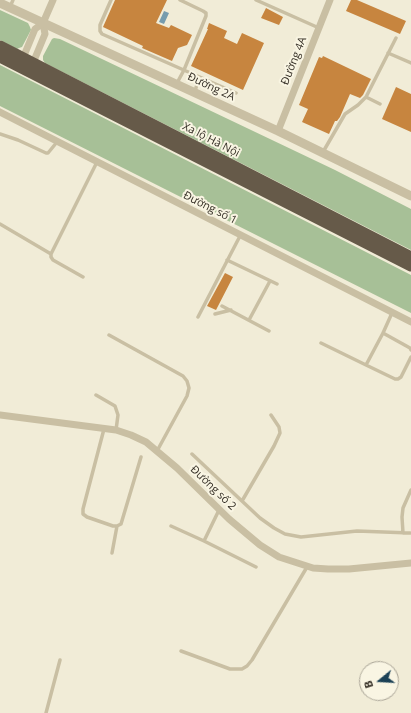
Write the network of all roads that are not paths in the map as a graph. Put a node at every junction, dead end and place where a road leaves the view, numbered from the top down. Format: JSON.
{"nodes":[{"id":1,"x":54,"y":0,"type":"edge"},
{"id":2,"x":111,"y":0,"type":"edge"},
{"id":3,"x":180,"y":0,"type":"edge"},
{"id":4,"x":256,"y":0,"type":"edge"},
{"id":5,"x":330,"y":0,"type":"edge"},
{"id":6,"x":0,"y":3,"type":"edge"},
{"id":7,"x":12,"y":4,"type":"edge"},
{"id":8,"x":43,"y":23,"type":"junction"},
{"id":9,"x":319,"y":28,"type":"junction"},
{"id":10,"x":396,"y":38,"type":"dead end"},
{"id":11,"x":0,"y":46,"type":"edge"},
{"id":12,"x":388,"y":53,"type":"junction"},
{"id":13,"x":0,"y":57,"type":"edge"},
{"id":14,"x":28,"y":60,"type":"junction"},
{"id":15,"x":411,"y":63,"type":"edge"},
{"id":16,"x":184,"y":70,"type":"junction"},
{"id":17,"x":199,"y":78,"type":"junction"},
{"id":18,"x":176,"y":84,"type":"junction"},
{"id":19,"x":194,"y":92,"type":"junction"},
{"id":20,"x":236,"y":93,"type":"dead end"},
{"id":21,"x":366,"y":97,"type":"junction"},
{"id":22,"x":380,"y":104,"type":"dead end"},
{"id":23,"x":0,"y":112,"type":"edge"},
{"id":24,"x":278,"y":131,"type":"junction"},
{"id":25,"x":0,"y":134,"type":"edge"},
{"id":26,"x":57,"y":142,"type":"junction"},
{"id":27,"x":323,"y":152,"type":"junction"},
{"id":28,"x":97,"y":162,"type":"junction"},
{"id":29,"x":411,"y":196,"type":"edge"},
{"id":30,"x":0,"y":224,"type":"edge"},
{"id":31,"x":240,"y":236,"type":"junction"},
{"id":32,"x":51,"y":254,"type":"junction"},
{"id":33,"x":411,"y":257,"type":"edge"},
{"id":34,"x":227,"y":260,"type":"junction"},
{"id":35,"x":411,"y":266,"type":"edge"},
{"id":36,"x":83,"y":277,"type":"dead end"},
{"id":37,"x":270,"y":281,"type":"junction"},
{"id":38,"x":277,"y":284,"type":"dead end"},
{"id":39,"x":222,"y":306,"type":"dead end"},
{"id":40,"x":231,"y":310,"type":"junction"},
{"id":41,"x":392,"y":313,"type":"junction"},
{"id":42,"x":216,"y":314,"type":"dead end"},
{"id":43,"x":198,"y":317,"type":"dead end"},
{"id":44,"x":249,"y":320,"type":"junction"},
{"id":45,"x":411,"y":322,"type":"edge"},
{"id":46,"x":269,"y":331,"type":"dead end"},
{"id":47,"x":383,"y":333,"type":"junction"},
{"id":48,"x":109,"y":335,"type":"dead end"},
{"id":49,"x":321,"y":343,"type":"dead end"},
{"id":50,"x":411,"y":350,"type":"edge"},
{"id":51,"x":411,"y":357,"type":"edge"},
{"id":52,"x":366,"y":366,"type":"junction"},
{"id":53,"x":96,"y":395,"type":"dead end"},
{"id":54,"x":0,"y":415,"type":"edge"},
{"id":55,"x":271,"y":415,"type":"dead end"},
{"id":56,"x":104,"y":429,"type":"junction"},
{"id":57,"x":116,"y":430,"type":"junction"},
{"id":58,"x":157,"y":451,"type":"junction"},
{"id":59,"x":192,"y":454,"type":"dead end"},
{"id":60,"x":141,"y":457,"type":"dead end"},
{"id":61,"x":411,"y":490,"type":"edge"},
{"id":62,"x":409,"y":500,"type":"edge"},
{"id":63,"x":242,"y":501,"type":"junction"},
{"id":64,"x":220,"y":509,"type":"junction"},
{"id":65,"x":117,"y":526,"type":"junction"},
{"id":66,"x":171,"y":526,"type":"dead end"},
{"id":67,"x":403,"y":533,"type":"junction"},
{"id":68,"x":411,"y":535,"type":"edge"},
{"id":69,"x":204,"y":541,"type":"junction"},
{"id":70,"x":112,"y":553,"type":"dead end"},
{"id":71,"x":411,"y":563,"type":"edge"},
{"id":72,"x":307,"y":566,"type":"junction"},
{"id":73,"x":256,"y":567,"type":"dead end"},
{"id":74,"x":181,"y":651,"type":"dead end"},
{"id":75,"x":60,"y":660,"type":"dead end"},
{"id":76,"x":46,"y":713,"type":"edge"}],
"edges":[{"from":1,"to":8,"type":"street"},
{"from":2,"to":16,"type":"lane"},
{"from":3,"to":16,"type":"lane"},
{"from":4,"to":9,"type":"lane"},
{"from":5,"to":9,"type":"street","name":"Đường 4A"},
{"from":6,"to":7,"type":"street","name":"Đường 2A"},
{"from":7,"to":8,"type":"street","name":"Đường 2A"},
{"from":8,"to":14,"type":"street"},
{"from":8,"to":14,"type":"street"},
{"from":8,"to":18,"type":"street","name":"Đường 2A"},
{"from":9,"to":24,"type":"street","name":"Đường 4A"},
{"from":10,"to":12,"type":"lane"},
{"from":11,"to":14,"type":"highway","name":"Xa lộ Hà Nội"},
{"from":12,"to":15,"type":"lane"},
{"from":12,"to":21,"type":"lane"},
{"from":13,"to":35,"type":"highway","name":"Xa lộ Hà Nội"},
{"from":14,"to":33,"type":"highway","name":"Xa lộ Hà Nội"},
{"from":16,"to":17,"type":"lane"},
{"from":16,"to":18,"type":"lane"},
{"from":17,"to":19,"type":"lane"},
{"from":17,"to":20,"type":"lane"},
{"from":18,"to":19,"type":"street","name":"Đường 2A"},
{"from":19,"to":24,"type":"street","name":"Đường 2A"},
{"from":21,"to":22,"type":"lane"},
{"from":21,"to":27,"type":"lane"},
{"from":23,"to":26,"type":"street","name":"Đường số 1"},
{"from":24,"to":27,"type":"street","name":"Đường 2A"},
{"from":25,"to":26,"type":"lane"},
{"from":26,"to":28,"type":"street","name":"Đường số 1"},
{"from":27,"to":29,"type":"street","name":"Đường 2A"},
{"from":28,"to":31,"type":"street","name":"Đường số 1"},
{"from":28,"to":32,"type":"lane"},
{"from":30,"to":32,"type":"lane"},
{"from":31,"to":34,"type":"lane"},
{"from":31,"to":41,"type":"street","name":"Đường số 1"},
{"from":32,"to":36,"type":"lane"},
{"from":34,"to":37,"type":"lane"},
{"from":34,"to":43,"type":"lane"},
{"from":37,"to":38,"type":"lane"},
{"from":37,"to":44,"type":"lane"},
{"from":39,"to":40,"type":"lane"},
{"from":40,"to":42,"type":"lane"},
{"from":40,"to":44,"type":"lane"},
{"from":41,"to":45,"type":"street","name":"Đường số 1"},
{"from":41,"to":47,"type":"lane"},
{"from":44,"to":46,"type":"lane"},
{"from":47,"to":50,"type":"lane"},
{"from":47,"to":52,"type":"lane"},
{"from":48,"to":58,"type":"lane"},
{"from":49,"to":52,"type":"lane"},
{"from":51,"to":52,"type":"lane"},
{"from":53,"to":57,"type":"lane"},
{"from":54,"to":56,"type":"street","name":"Đường số 2"},
{"from":55,"to":63,"type":"lane"},
{"from":56,"to":57,"type":"street","name":"Đường số 2"},
{"from":56,"to":65,"type":"lane"},
{"from":57,"to":58,"type":"street","name":"Đường số 2"},
{"from":58,"to":64,"type":"street","name":"Đường số 2"},
{"from":59,"to":63,"type":"lane"},
{"from":60,"to":65,"type":"lane"},
{"from":61,"to":62,"type":"lane"},
{"from":62,"to":67,"type":"lane"},
{"from":63,"to":67,"type":"lane"},
{"from":64,"to":69,"type":"lane"},
{"from":64,"to":72,"type":"street","name":"Đường số 2"},
{"from":65,"to":70,"type":"lane"},
{"from":66,"to":69,"type":"lane"},
{"from":67,"to":68,"type":"lane"},
{"from":69,"to":73,"type":"lane"},
{"from":71,"to":72,"type":"street","name":"Đường số 2"},
{"from":72,"to":74,"type":"lane"},
{"from":75,"to":76,"type":"lane"}]}
